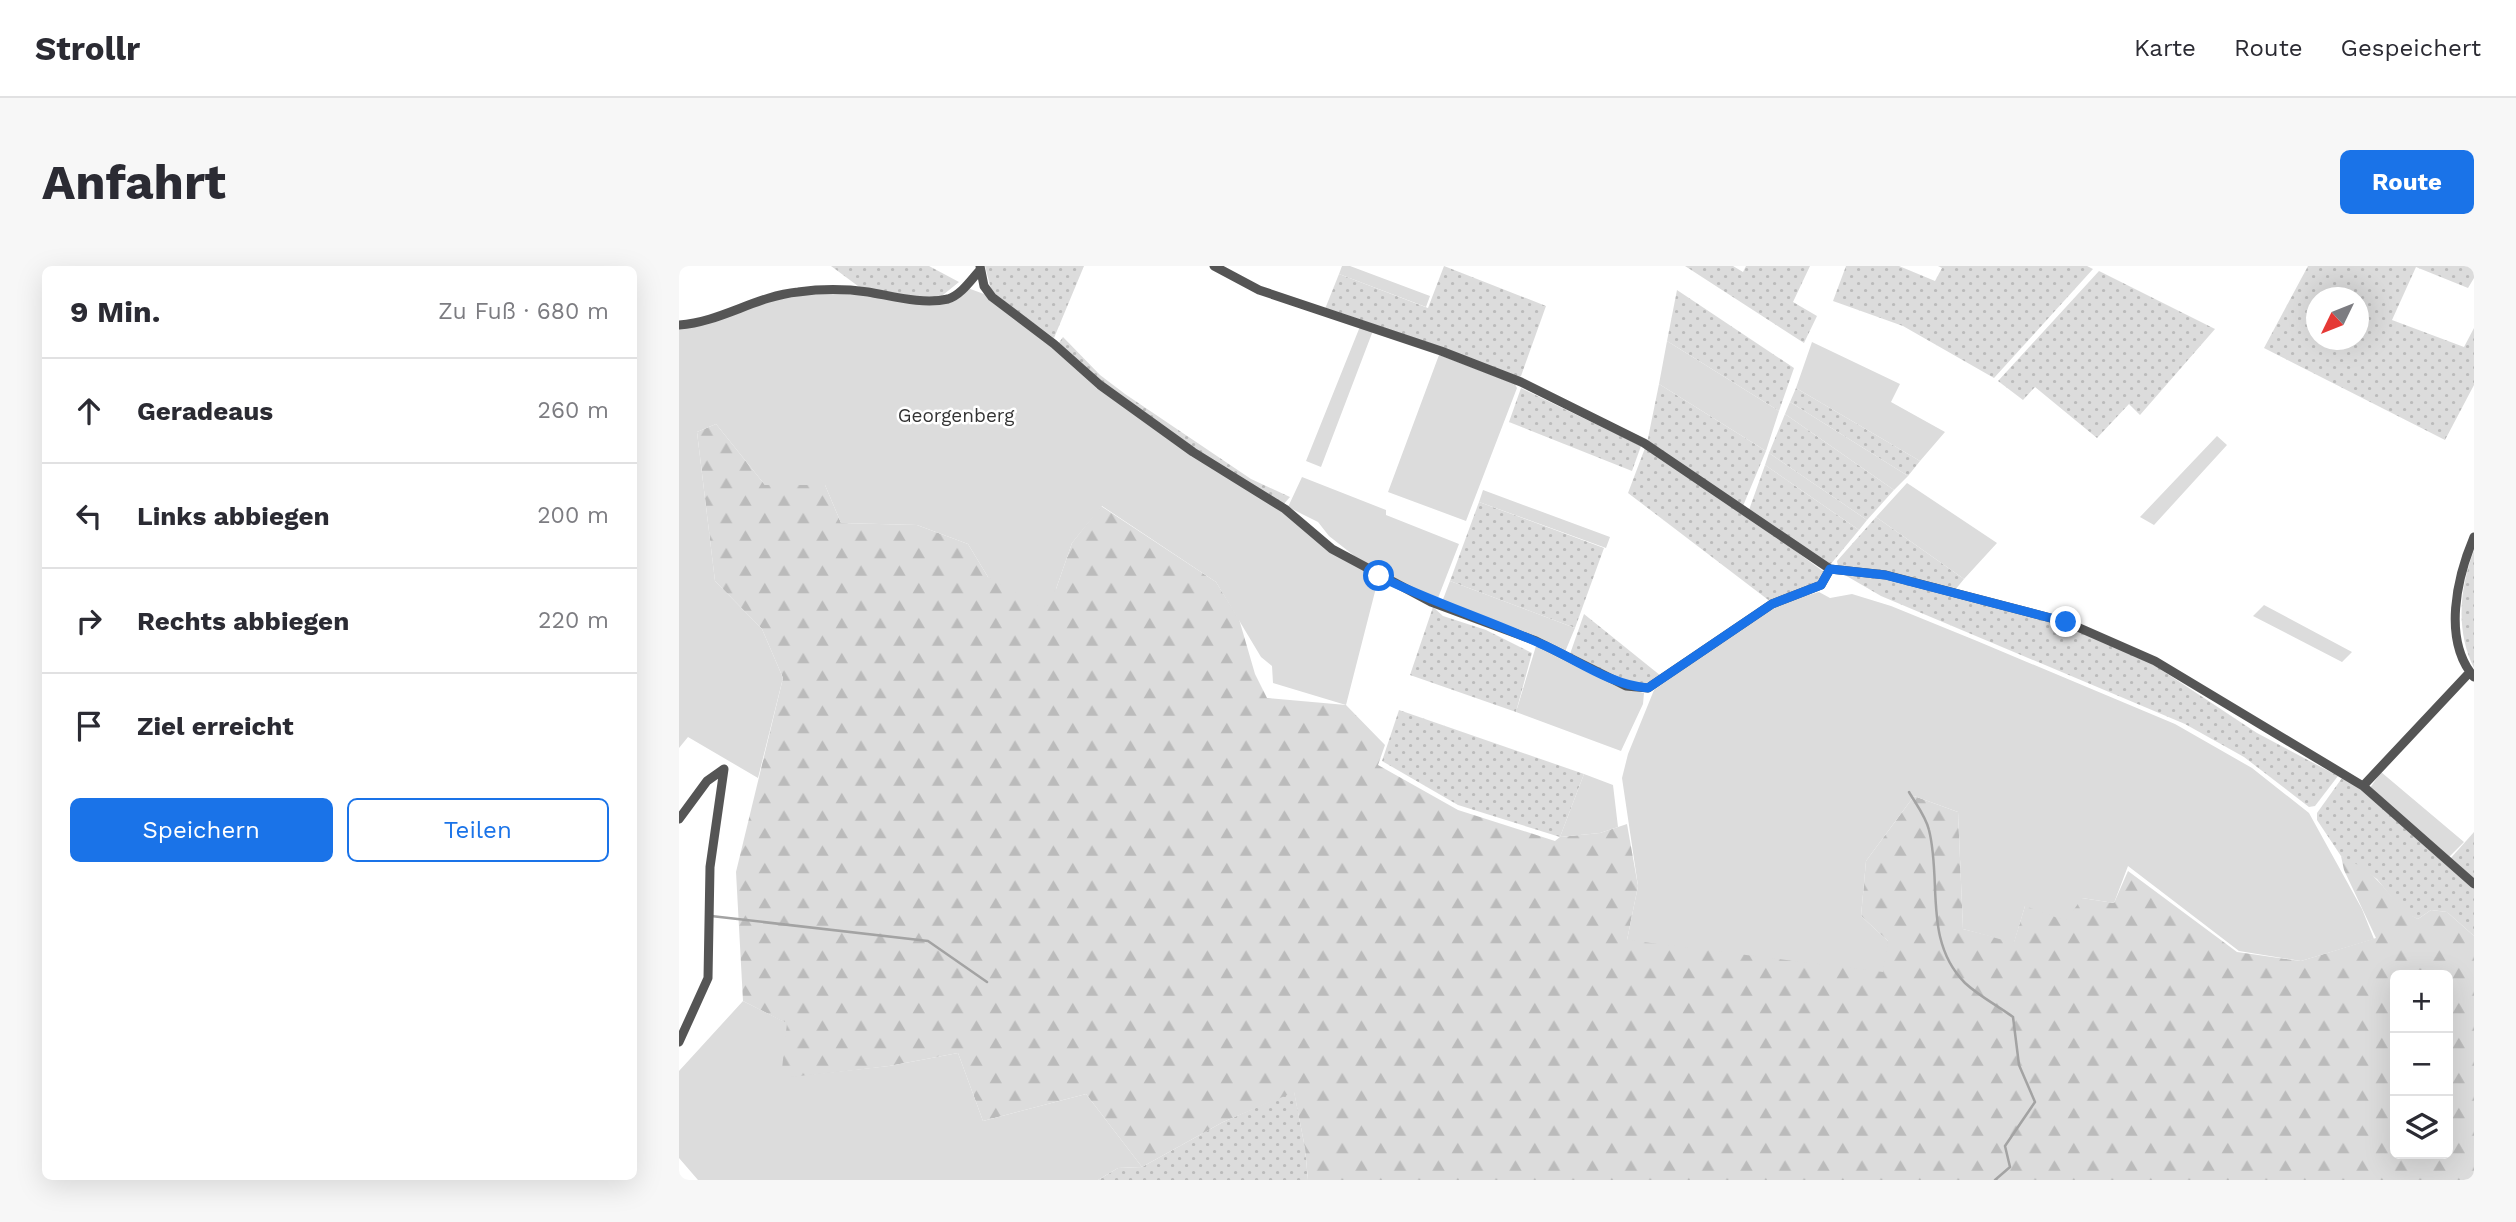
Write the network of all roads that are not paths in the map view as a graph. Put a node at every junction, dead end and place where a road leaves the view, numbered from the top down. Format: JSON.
{"nodes":[{"id":1,"x":1214,"y":266,"type":"edge"},
{"id":2,"x":980,"y":268,"type":"edge"},
{"id":3,"x":679,"y":325,"type":"edge"},
{"id":4,"x":2474,"y":537,"type":"edge"},
{"id":5,"x":1830,"y":569,"type":"junction"},
{"id":6,"x":2472,"y":675,"type":"edge"},
{"id":7,"x":2363,"y":786,"type":"junction"},
{"id":8,"x":679,"y":818,"type":"edge"},
{"id":9,"x":2474,"y":884,"type":"edge"},
{"id":10,"x":679,"y":1042,"type":"edge"}],
"edges":[{"from":1,"to":5,"type":"street"},
{"from":2,"to":3,"type":"street"},
{"from":2,"to":5,"type":"street"},
{"from":4,"to":6,"type":"street"},
{"from":5,"to":7,"type":"street"},
{"from":6,"to":7,"type":"street"},
{"from":7,"to":9,"type":"street"},
{"from":8,"to":10,"type":"street"}]}
